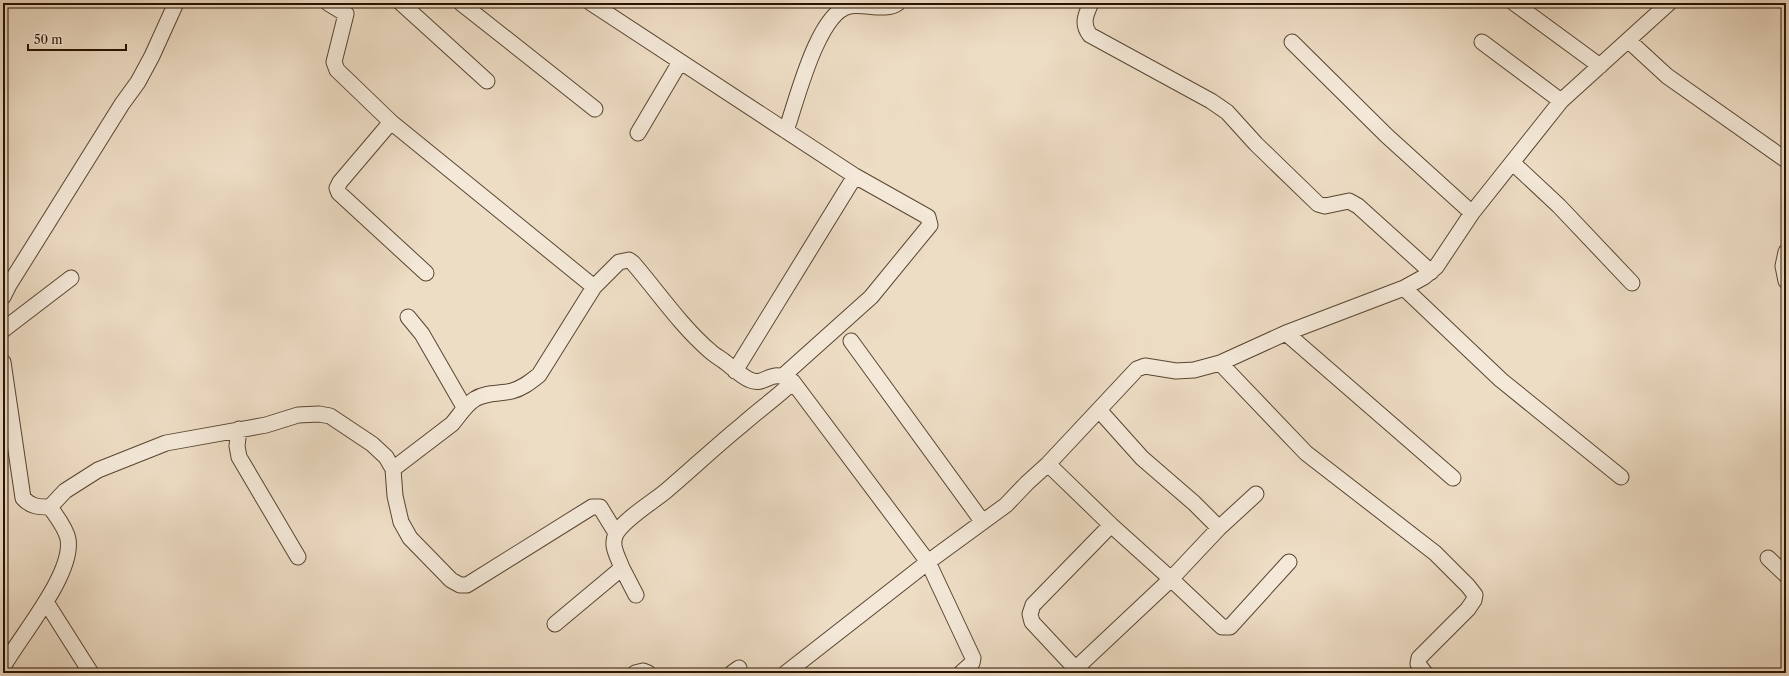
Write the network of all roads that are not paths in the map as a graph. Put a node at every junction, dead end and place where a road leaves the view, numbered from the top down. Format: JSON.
{"nodes":[{"id":1,"x":176,"y":3,"type":"edge"},
{"id":2,"x":328,"y":3,"type":"edge"},
{"id":3,"x":401,"y":3,"type":"edge"},
{"id":4,"x":461,"y":3,"type":"edge"},
{"id":5,"x":591,"y":3,"type":"edge"},
{"id":6,"x":898,"y":3,"type":"edge"},
{"id":7,"x":1091,"y":3,"type":"edge"},
{"id":8,"x":1514,"y":3,"type":"edge"},
{"id":9,"x":1669,"y":3,"type":"edge"},
{"id":10,"x":350,"y":9,"type":"edge"},
{"id":11,"x":1629,"y":41,"type":"junction"},
{"id":12,"x":1292,"y":42,"type":"dead end"},
{"id":13,"x":1482,"y":42,"type":"dead end"},
{"id":14,"x":680,"y":62,"type":"junction"},
{"id":15,"x":1600,"y":66,"type":"junction"},
{"id":16,"x":487,"y":81,"type":"dead end"},
{"id":17,"x":1561,"y":101,"type":"junction"},
{"id":18,"x":595,"y":109,"type":"dead end"},
{"id":19,"x":392,"y":122,"type":"junction"},
{"id":20,"x":786,"y":131,"type":"junction"},
{"id":21,"x":638,"y":133,"type":"dead end"},
{"id":22,"x":1786,"y":160,"type":"edge"},
{"id":23,"x":1513,"y":163,"type":"junction"},
{"id":24,"x":855,"y":176,"type":"junction"},
{"id":25,"x":1472,"y":213,"type":"junction"},
{"id":26,"x":1786,"y":252,"type":"edge"},
{"id":27,"x":1431,"y":272,"type":"junction"},
{"id":28,"x":426,"y":273,"type":"dead end"},
{"id":29,"x":71,"y":278,"type":"dead end"},
{"id":30,"x":1786,"y":281,"type":"edge"},
{"id":31,"x":1632,"y":283,"type":"dead end"},
{"id":32,"x":594,"y":287,"type":"junction"},
{"id":33,"x":1404,"y":288,"type":"junction"},
{"id":34,"x":4,"y":294,"type":"edge"},
{"id":35,"x":408,"y":317,"type":"dead end"},
{"id":36,"x":3,"y":330,"type":"edge"},
{"id":37,"x":1286,"y":333,"type":"junction"},
{"id":38,"x":851,"y":341,"type":"dead end"},
{"id":39,"x":3,"y":362,"type":"edge"},
{"id":40,"x":1220,"y":364,"type":"junction"},
{"id":41,"x":735,"y":371,"type":"junction"},
{"id":42,"x":788,"y":379,"type":"junction"},
{"id":43,"x":464,"y":407,"type":"junction"},
{"id":44,"x":1099,"y":410,"type":"junction"},
{"id":45,"x":8,"y":427,"type":"edge"},
{"id":46,"x":239,"y":429,"type":"junction"},
{"id":47,"x":1048,"y":464,"type":"junction"},
{"id":48,"x":393,"y":469,"type":"junction"},
{"id":49,"x":1621,"y":477,"type":"dead end"},
{"id":50,"x":1453,"y":478,"type":"dead end"},
{"id":51,"x":1256,"y":494,"type":"dead end"},
{"id":52,"x":50,"y":507,"type":"junction"},
{"id":53,"x":982,"y":521,"type":"junction"},
{"id":54,"x":1111,"y":525,"type":"junction"},
{"id":55,"x":1219,"y":528,"type":"junction"},
{"id":56,"x":616,"y":533,"type":"junction"},
{"id":57,"x":298,"y":557,"type":"dead end"},
{"id":58,"x":1768,"y":558,"type":"dead end"},
{"id":59,"x":928,"y":562,"type":"junction"},
{"id":60,"x":1289,"y":562,"type":"dead end"},
{"id":61,"x":622,"y":568,"type":"junction"},
{"id":62,"x":1786,"y":575,"type":"edge"},
{"id":63,"x":1171,"y":579,"type":"junction"},
{"id":64,"x":636,"y":595,"type":"dead end"},
{"id":65,"x":46,"y":602,"type":"junction"},
{"id":66,"x":556,"y":624,"type":"dead end"},
{"id":67,"x":3,"y":667,"type":"edge"},
{"id":68,"x":1073,"y":671,"type":"edge"},
{"id":69,"x":90,"y":673,"type":"edge"},
{"id":70,"x":635,"y":673,"type":"edge"},
{"id":71,"x":648,"y":673,"type":"edge"},
{"id":72,"x":786,"y":673,"type":"edge"},
{"id":73,"x":961,"y":673,"type":"edge"},
{"id":74,"x":1424,"y":673,"type":"edge"}],
"edges":[{"from":1,"to":34,"type":"street"},
{"from":2,"to":10,"type":"street"},
{"from":3,"to":16,"type":"street"},
{"from":4,"to":18,"type":"street"},
{"from":5,"to":14,"type":"street"},
{"from":6,"to":20,"type":"street"},
{"from":7,"to":27,"type":"street"},
{"from":8,"to":15,"type":"street"},
{"from":9,"to":11,"type":"street"},
{"from":10,"to":19,"type":"street"},
{"from":11,"to":15,"type":"street"},
{"from":11,"to":22,"type":"street"},
{"from":12,"to":25,"type":"street"},
{"from":13,"to":17,"type":"street"},
{"from":14,"to":20,"type":"street"},
{"from":14,"to":21,"type":"street"},
{"from":15,"to":17,"type":"street"},
{"from":17,"to":23,"type":"street"},
{"from":19,"to":28,"type":"street"},
{"from":19,"to":32,"type":"street"},
{"from":20,"to":24,"type":"street"},
{"from":23,"to":25,"type":"street"},
{"from":23,"to":31,"type":"street"},
{"from":24,"to":41,"type":"street"},
{"from":24,"to":42,"type":"street"},
{"from":25,"to":27,"type":"street"},
{"from":26,"to":30,"type":"street"},
{"from":27,"to":33,"type":"street"},
{"from":29,"to":36,"type":"street"},
{"from":32,"to":41,"type":"street"},
{"from":32,"to":43,"type":"street"},
{"from":33,"to":37,"type":"street"},
{"from":33,"to":49,"type":"street"},
{"from":35,"to":43,"type":"street"},
{"from":37,"to":40,"type":"street"},
{"from":37,"to":50,"type":"street"},
{"from":38,"to":53,"type":"street"},
{"from":39,"to":45,"type":"street"},
{"from":40,"to":44,"type":"street"},
{"from":40,"to":74,"type":"street"},
{"from":41,"to":42,"type":"street"},
{"from":42,"to":56,"type":"street"},
{"from":42,"to":59,"type":"street"},
{"from":43,"to":48,"type":"street"},
{"from":44,"to":47,"type":"street"},
{"from":44,"to":55,"type":"street"},
{"from":45,"to":52,"type":"street"},
{"from":46,"to":48,"type":"street"},
{"from":46,"to":52,"type":"street"},
{"from":46,"to":57,"type":"street"},
{"from":47,"to":53,"type":"street"},
{"from":47,"to":54,"type":"street"},
{"from":48,"to":56,"type":"street"},
{"from":51,"to":55,"type":"street"},
{"from":52,"to":65,"type":"street"},
{"from":53,"to":59,"type":"street"},
{"from":54,"to":63,"type":"street"},
{"from":54,"to":68,"type":"street"},
{"from":55,"to":63,"type":"street"},
{"from":56,"to":61,"type":"street"},
{"from":58,"to":62,"type":"street"},
{"from":59,"to":72,"type":"street"},
{"from":59,"to":73,"type":"street"},
{"from":60,"to":63,"type":"street"},
{"from":61,"to":64,"type":"street"},
{"from":61,"to":66,"type":"street"},
{"from":63,"to":68,"type":"street"},
{"from":65,"to":67,"type":"street"},
{"from":65,"to":69,"type":"street"},
{"from":70,"to":71,"type":"street"}]}
